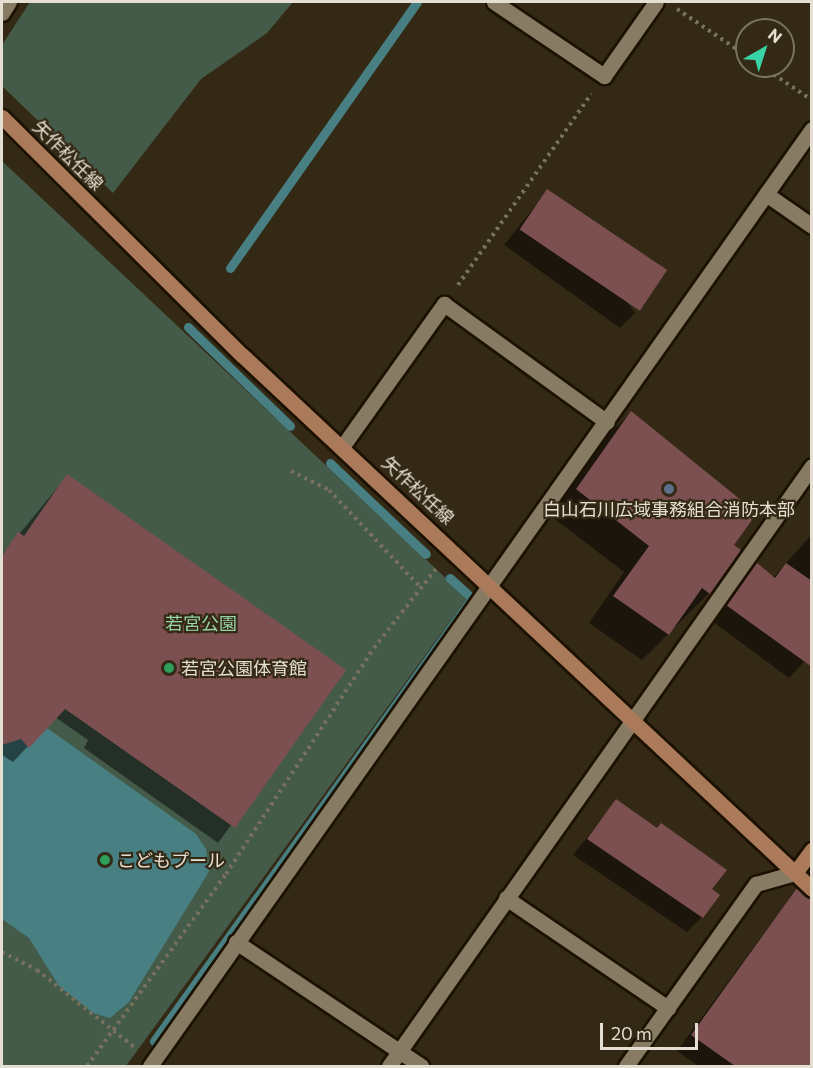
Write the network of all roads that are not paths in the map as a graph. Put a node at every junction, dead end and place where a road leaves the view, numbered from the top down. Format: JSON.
{"nodes":[{"id":1,"x":9,"y":2,"type":"edge"},
{"id":2,"x":494,"y":2,"type":"edge"},
{"id":3,"x":656,"y":2,"type":"edge"},
{"id":4,"x":2,"y":13,"type":"edge"},
{"id":5,"x":2,"y":117,"type":"edge"},
{"id":6,"x":812,"y":129,"type":"edge"},
{"id":7,"x":766,"y":194,"type":"junction"},
{"id":8,"x":812,"y":226,"type":"edge"},
{"id":9,"x":607,"y":422,"type":"junction"},
{"id":10,"x":342,"y":447,"type":"junction"},
{"id":11,"x":812,"y":466,"type":"edge"},
{"id":12,"x":493,"y":585,"type":"junction"},
{"id":13,"x":630,"y":720,"type":"junction"},
{"id":14,"x":812,"y":850,"type":"edge"},
{"id":15,"x":795,"y":873,"type":"junction"},
{"id":16,"x":812,"y":889,"type":"edge"},
{"id":17,"x":507,"y":898,"type":"junction"},
{"id":18,"x":236,"y":942,"type":"junction"},
{"id":19,"x":668,"y":1008,"type":"junction"},
{"id":20,"x":400,"y":1051,"type":"junction"},
{"id":21,"x":152,"y":1064,"type":"edge"},
{"id":22,"x":389,"y":1066,"type":"edge"},
{"id":23,"x":421,"y":1066,"type":"edge"},
{"id":24,"x":626,"y":1066,"type":"edge"}],
"edges":[{"from":1,"to":4,"type":"street"},
{"from":2,"to":3,"type":"street"},
{"from":5,"to":10,"type":"main road","name":"矢作松任線"},
{"from":6,"to":7,"type":"street"},
{"from":7,"to":8,"type":"street"},
{"from":7,"to":9,"type":"street"},
{"from":9,"to":10,"type":"street"},
{"from":9,"to":12,"type":"street"},
{"from":10,"to":12,"type":"main road","name":"矢作松任線"},
{"from":11,"to":13,"type":"street"},
{"from":12,"to":13,"type":"main road","name":"矢作松任線"},
{"from":12,"to":18,"type":"street"},
{"from":13,"to":15,"type":"main road","name":"矢作松任線"},
{"from":13,"to":17,"type":"street"},
{"from":14,"to":15,"type":"main road"},
{"from":15,"to":16,"type":"main road","name":"矢作松任線"},
{"from":15,"to":19,"type":"street"},
{"from":17,"to":19,"type":"street"},
{"from":17,"to":20,"type":"street"},
{"from":18,"to":20,"type":"street"},
{"from":18,"to":21,"type":"street"},
{"from":19,"to":24,"type":"street"},
{"from":20,"to":22,"type":"street"},
{"from":20,"to":23,"type":"street"}]}
